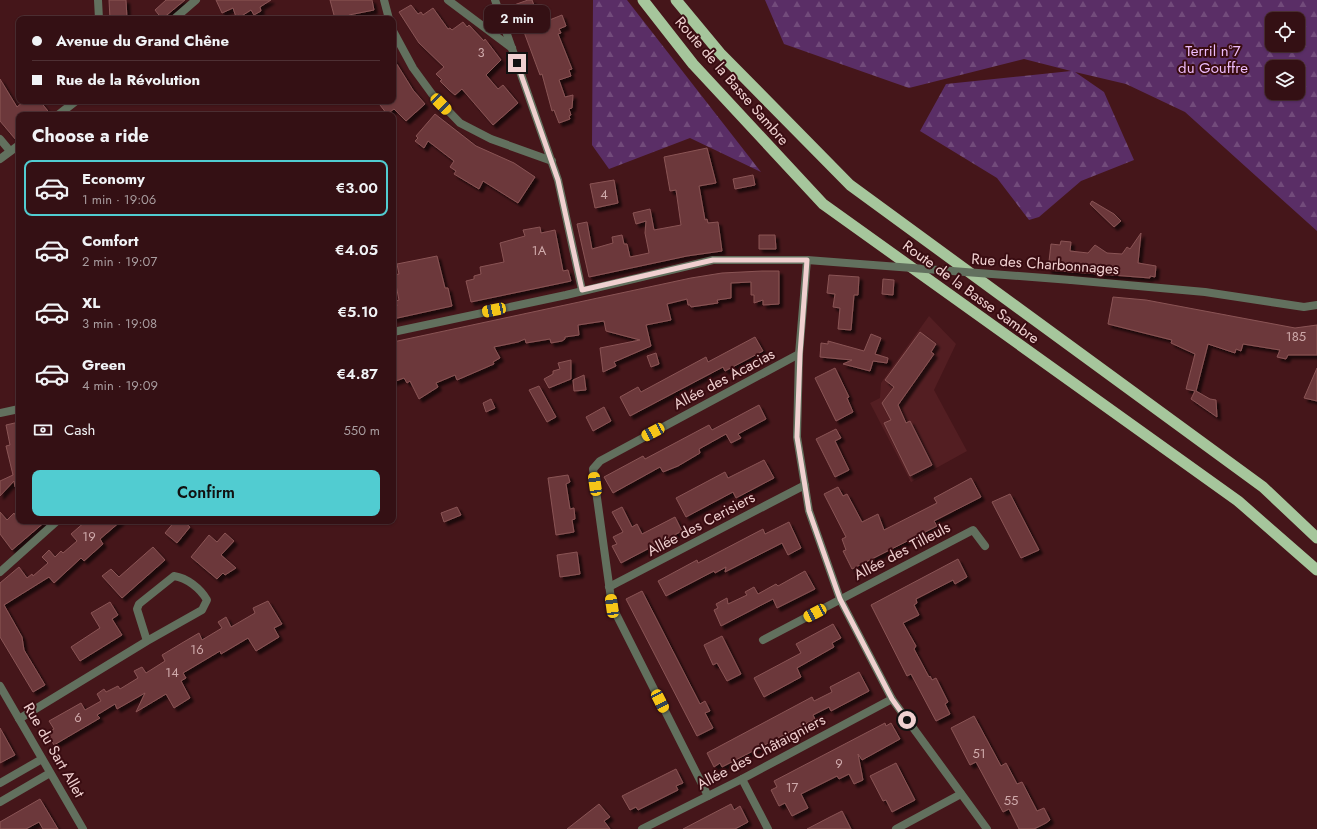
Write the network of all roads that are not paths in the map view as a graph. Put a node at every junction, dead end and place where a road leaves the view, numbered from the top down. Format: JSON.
{"nodes":[{"id":1,"x":98,"y":0,"type":"edge"},
{"id":2,"x":196,"y":0,"type":"edge"},
{"id":3,"x":384,"y":0,"type":"edge"},
{"id":4,"x":448,"y":0,"type":"edge"},
{"id":5,"x":495,"y":0,"type":"edge"},
{"id":6,"x":643,"y":0,"type":"edge"},
{"id":7,"x":676,"y":0,"type":"edge"},
{"id":8,"x":99,"y":16,"type":"edge"},
{"id":9,"x":177,"y":16,"type":"edge"},
{"id":10,"x":388,"y":16,"type":"edge"},
{"id":11,"x":396,"y":36,"type":"edge"},
{"id":12,"x":512,"y":49,"type":"junction"},
{"id":13,"x":72,"y":104,"type":"edge"},
{"id":14,"x":62,"y":112,"type":"edge"},
{"id":15,"x":0,"y":139,"type":"edge"},
{"id":16,"x":16,"y":147,"type":"edge"},
{"id":17,"x":10,"y":151,"type":"junction"},
{"id":18,"x":0,"y":159,"type":"edge"},
{"id":19,"x":552,"y":161,"type":"junction"},
{"id":20,"x":807,"y":260,"type":"junction"},
{"id":21,"x":582,"y":290,"type":"junction"},
{"id":22,"x":1317,"y":305,"type":"edge"},
{"id":23,"x":396,"y":331,"type":"edge"},
{"id":24,"x":800,"y":354,"type":"junction"},
{"id":25,"x":16,"y":410,"type":"edge"},
{"id":26,"x":0,"y":413,"type":"edge"},
{"id":27,"x":805,"y":485,"type":"junction"},
{"id":28,"x":54,"y":524,"type":"edge"},
{"id":29,"x":1317,"y":538,"type":"edge"},
{"id":30,"x":985,"y":546,"type":"dead end"},
{"id":31,"x":1317,"y":570,"type":"edge"},
{"id":32,"x":0,"y":572,"type":"edge"},
{"id":33,"x":609,"y":588,"type":"junction"},
{"id":34,"x":840,"y":599,"type":"junction"},
{"id":35,"x":763,"y":640,"type":"dead end"},
{"id":36,"x":148,"y":641,"type":"junction"},
{"id":37,"x":0,"y":686,"type":"edge"},
{"id":38,"x":892,"y":699,"type":"junction"},
{"id":39,"x":20,"y":719,"type":"junction"},
{"id":40,"x":42,"y":759,"type":"junction"},
{"id":41,"x":50,"y":773,"type":"junction"},
{"id":42,"x":742,"y":779,"type":"junction"},
{"id":43,"x":0,"y":783,"type":"edge"},
{"id":44,"x":961,"y":794,"type":"junction"},
{"id":45,"x":708,"y":796,"type":"junction"},
{"id":46,"x":0,"y":802,"type":"edge"},
{"id":47,"x":83,"y":829,"type":"edge"},
{"id":48,"x":642,"y":829,"type":"edge"},
{"id":49,"x":768,"y":829,"type":"edge"},
{"id":50,"x":896,"y":829,"type":"edge"},
{"id":51,"x":986,"y":829,"type":"edge"}],
"edges":[{"from":1,"to":8,"type":"street"},
{"from":2,"to":9,"type":"street"},
{"from":3,"to":10,"type":"street"},
{"from":4,"to":12,"type":"street"},
{"from":5,"to":12,"type":"street"},
{"from":6,"to":31,"type":"highway","name":"Route de la Basse Sambre"},
{"from":7,"to":29,"type":"highway","name":"Route de la Basse Sambre"},
{"from":11,"to":19,"type":"street"},
{"from":12,"to":19,"type":"street"},
{"from":13,"to":14,"type":"street"},
{"from":15,"to":17,"type":"street"},
{"from":16,"to":17,"type":"street"},
{"from":17,"to":18,"type":"street"},
{"from":19,"to":21,"type":"street"},
{"from":20,"to":21,"type":"street","name":"Rue des Charbonnages"},
{"from":20,"to":22,"type":"street","name":"Rue des Charbonnages","bridge":true},
{"from":20,"to":24,"type":"street"},
{"from":21,"to":23,"type":"street","name":"Rue des Charbonnages"},
{"from":24,"to":27,"type":"street"},
{"from":24,"to":33,"type":"street","name":"Allée des Acacias"},
{"from":25,"to":26,"type":"street"},
{"from":27,"to":33,"type":"street","name":"Allée des Cerisiers"},
{"from":27,"to":34,"type":"street"},
{"from":28,"to":32,"type":"street"},
{"from":30,"to":34,"type":"street","name":"Allée des Tilleuls"},
{"from":33,"to":45,"type":"street","name":"Allée des Acacias"},
{"from":34,"to":35,"type":"street","name":"Allée des Tilleuls"},
{"from":34,"to":38,"type":"street"},
{"from":36,"to":36,"type":"street"},
{"from":36,"to":39,"type":"street"},
{"from":37,"to":39,"type":"street","name":"Rue du Sart Allet"},
{"from":38,"to":42,"type":"street","name":"Allée des Châtaigniers"},
{"from":38,"to":44,"type":"street"},
{"from":39,"to":40,"type":"street","name":"Rue du Sart Allet"},
{"from":40,"to":41,"type":"street","name":"Rue du Sart Allet"},
{"from":40,"to":43,"type":"street"},
{"from":41,"to":46,"type":"street"},
{"from":41,"to":47,"type":"street","name":"Rue du Sart Allet"},
{"from":42,"to":45,"type":"street","name":"Allée des Châtaigniers"},
{"from":42,"to":49,"type":"street"},
{"from":44,"to":50,"type":"street"},
{"from":44,"to":51,"type":"street"},
{"from":45,"to":48,"type":"street","name":"Allée des Châtaigniers"}]}
